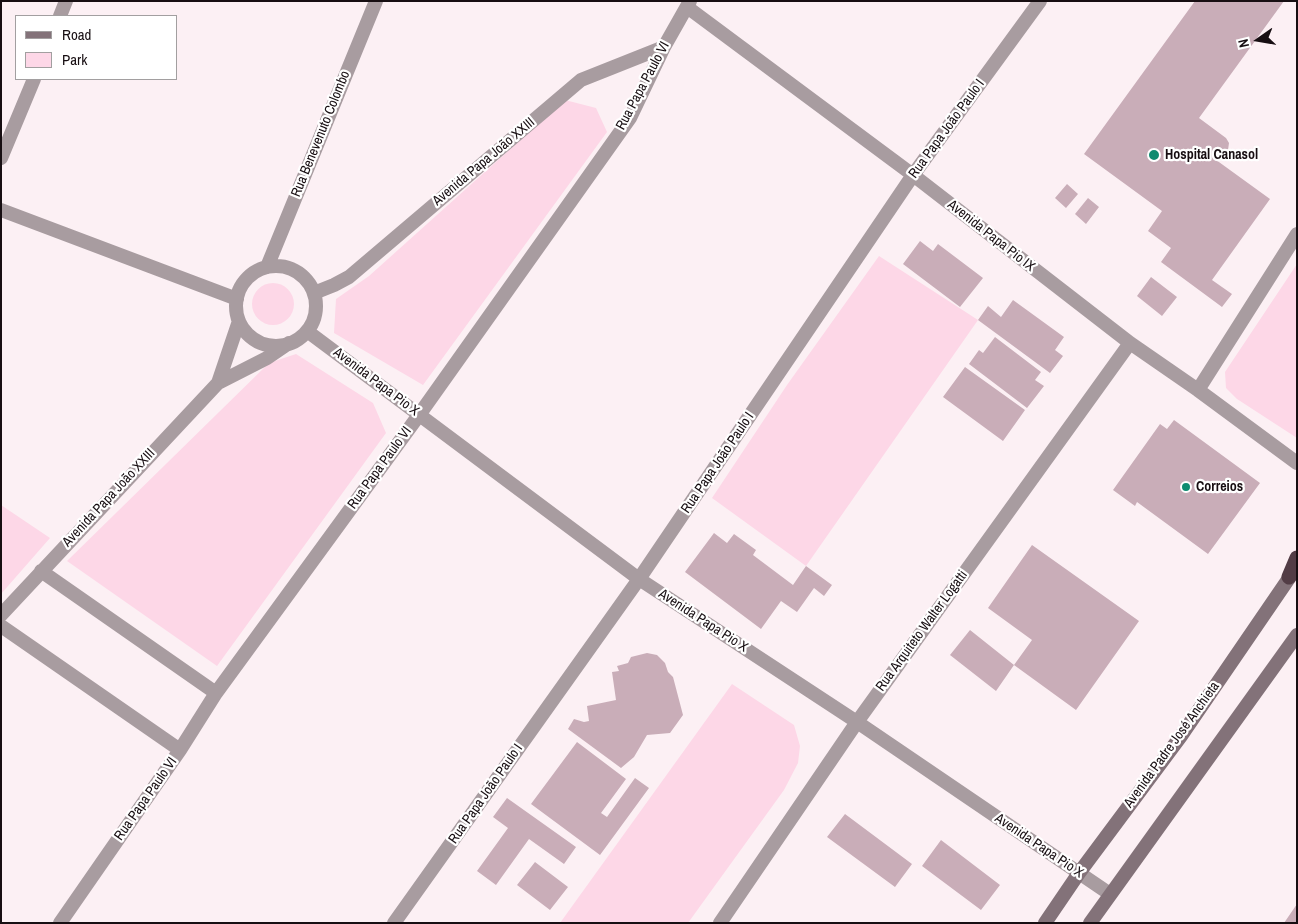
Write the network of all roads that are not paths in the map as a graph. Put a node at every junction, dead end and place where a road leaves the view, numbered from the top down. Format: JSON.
{"nodes":[{"id":1,"x":66,"y":1,"type":"edge"},
{"id":2,"x":376,"y":1,"type":"edge"},
{"id":3,"x":1040,"y":1,"type":"edge"},
{"id":4,"x":689,"y":4,"type":"edge"},
{"id":5,"x":60,"y":15,"type":"edge"},
{"id":6,"x":664,"y":47,"type":"junction"},
{"id":7,"x":34,"y":80,"type":"edge"},
{"id":8,"x":1,"y":158,"type":"edge"},
{"id":9,"x":913,"y":176,"type":"junction"},
{"id":10,"x":1,"y":210,"type":"edge"},
{"id":11,"x":1297,"y":234,"type":"edge"},
{"id":12,"x":267,"y":267,"type":"junction"},
{"id":13,"x":314,"y":293,"type":"junction"},
{"id":14,"x":237,"y":299,"type":"junction"},
{"id":15,"x":239,"y":321,"type":"junction"},
{"id":16,"x":307,"y":331,"type":"junction"},
{"id":17,"x":1130,"y":342,"type":"junction"},
{"id":18,"x":289,"y":343,"type":"junction"},
{"id":19,"x":218,"y":383,"type":"junction"},
{"id":20,"x":1198,"y":390,"type":"junction"},
{"id":21,"x":419,"y":415,"type":"junction"},
{"id":22,"x":1297,"y":463,"type":"edge"},
{"id":23,"x":1297,"y":558,"type":"edge"},
{"id":24,"x":41,"y":571,"type":"junction"},
{"id":25,"x":1293,"y":572,"type":"edge"},
{"id":26,"x":639,"y":579,"type":"junction"},
{"id":27,"x":1,"y":615,"type":"edge"},
{"id":28,"x":1,"y":626,"type":"edge"},
{"id":29,"x":1297,"y":635,"type":"edge"},
{"id":30,"x":216,"y":693,"type":"junction"},
{"id":31,"x":857,"y":722,"type":"junction"},
{"id":32,"x":180,"y":750,"type":"junction"},
{"id":33,"x":1079,"y":873,"type":"junction"},
{"id":34,"x":1110,"y":894,"type":"junction"},
{"id":35,"x":60,"y":923,"type":"edge"},
{"id":36,"x":394,"y":923,"type":"edge"},
{"id":37,"x":720,"y":923,"type":"edge"},
{"id":38,"x":1046,"y":923,"type":"edge"},
{"id":39,"x":1090,"y":923,"type":"edge"}],
"edges":[{"from":1,"to":5,"type":"street"},
{"from":2,"to":12,"type":"street","name":"Rua Benevenuto Colombo"},
{"from":3,"to":9,"type":"street","name":"Rua Papa João Paulo I"},
{"from":4,"to":6,"type":"street","name":"Rua Papa Paulo VI"},
{"from":4,"to":9,"type":"street","name":"Avenida Papa Pio IX"},
{"from":6,"to":13,"type":"street","name":"Avenida Papa João XXIII"},
{"from":6,"to":21,"type":"street","name":"Rua Papa Paulo VI"},
{"from":7,"to":8,"type":"street"},
{"from":9,"to":17,"type":"street","name":"Avenida Papa Pio IX"},
{"from":9,"to":26,"type":"street","name":"Rua Papa João Paulo I"},
{"from":10,"to":14,"type":"street"},
{"from":11,"to":20,"type":"street"},
{"from":12,"to":13,"type":"street"},
{"from":12,"to":14,"type":"street"},
{"from":13,"to":16,"type":"street"},
{"from":14,"to":15,"type":"street"},
{"from":15,"to":18,"type":"street"},
{"from":15,"to":19,"type":"street","name":"Avenida Papa João XXIII"},
{"from":16,"to":18,"type":"street"},
{"from":16,"to":21,"type":"street","name":"Avenida Papa Pio X"},
{"from":17,"to":20,"type":"street","name":"Avenida Papa Pio IX"},
{"from":17,"to":31,"type":"street","name":"Rua Arquiteto Walter Logatti"},
{"from":18,"to":19,"type":"street","name":"Avenida Papa João XXIII"},
{"from":19,"to":24,"type":"street","name":"Avenida Papa João XXIII"},
{"from":20,"to":22,"type":"street","name":"Avenida Papa Pio IX"},
{"from":21,"to":26,"type":"street","name":"Avenida Papa Pio X"},
{"from":21,"to":30,"type":"street","name":"Rua Papa Paulo VI"},
{"from":23,"to":25,"type":"highway"},
{"from":24,"to":27,"type":"street","name":"Avenida Papa João XXIII"},
{"from":24,"to":30,"type":"street"},
{"from":25,"to":33,"type":"main road","name":"Avenida Padre José Anchieta"},
{"from":26,"to":31,"type":"street","name":"Avenida Papa Pio X"},
{"from":26,"to":36,"type":"street","name":"Rua Papa João Paulo I"},
{"from":28,"to":32,"type":"street"},
{"from":29,"to":34,"type":"main road"},
{"from":30,"to":32,"type":"street","name":"Rua Papa Paulo VI"},
{"from":31,"to":33,"type":"street","name":"Avenida Papa Pio X"},
{"from":31,"to":37,"type":"street","name":"Rua Arquiteto Walter Logatti"},
{"from":32,"to":35,"type":"street","name":"Rua Papa Paulo VI"},
{"from":33,"to":34,"type":"street","name":"Avenida Papa Pio X"},
{"from":33,"to":38,"type":"main road","name":"Avenida Padre José Anchieta"},
{"from":34,"to":39,"type":"main road"}]}
